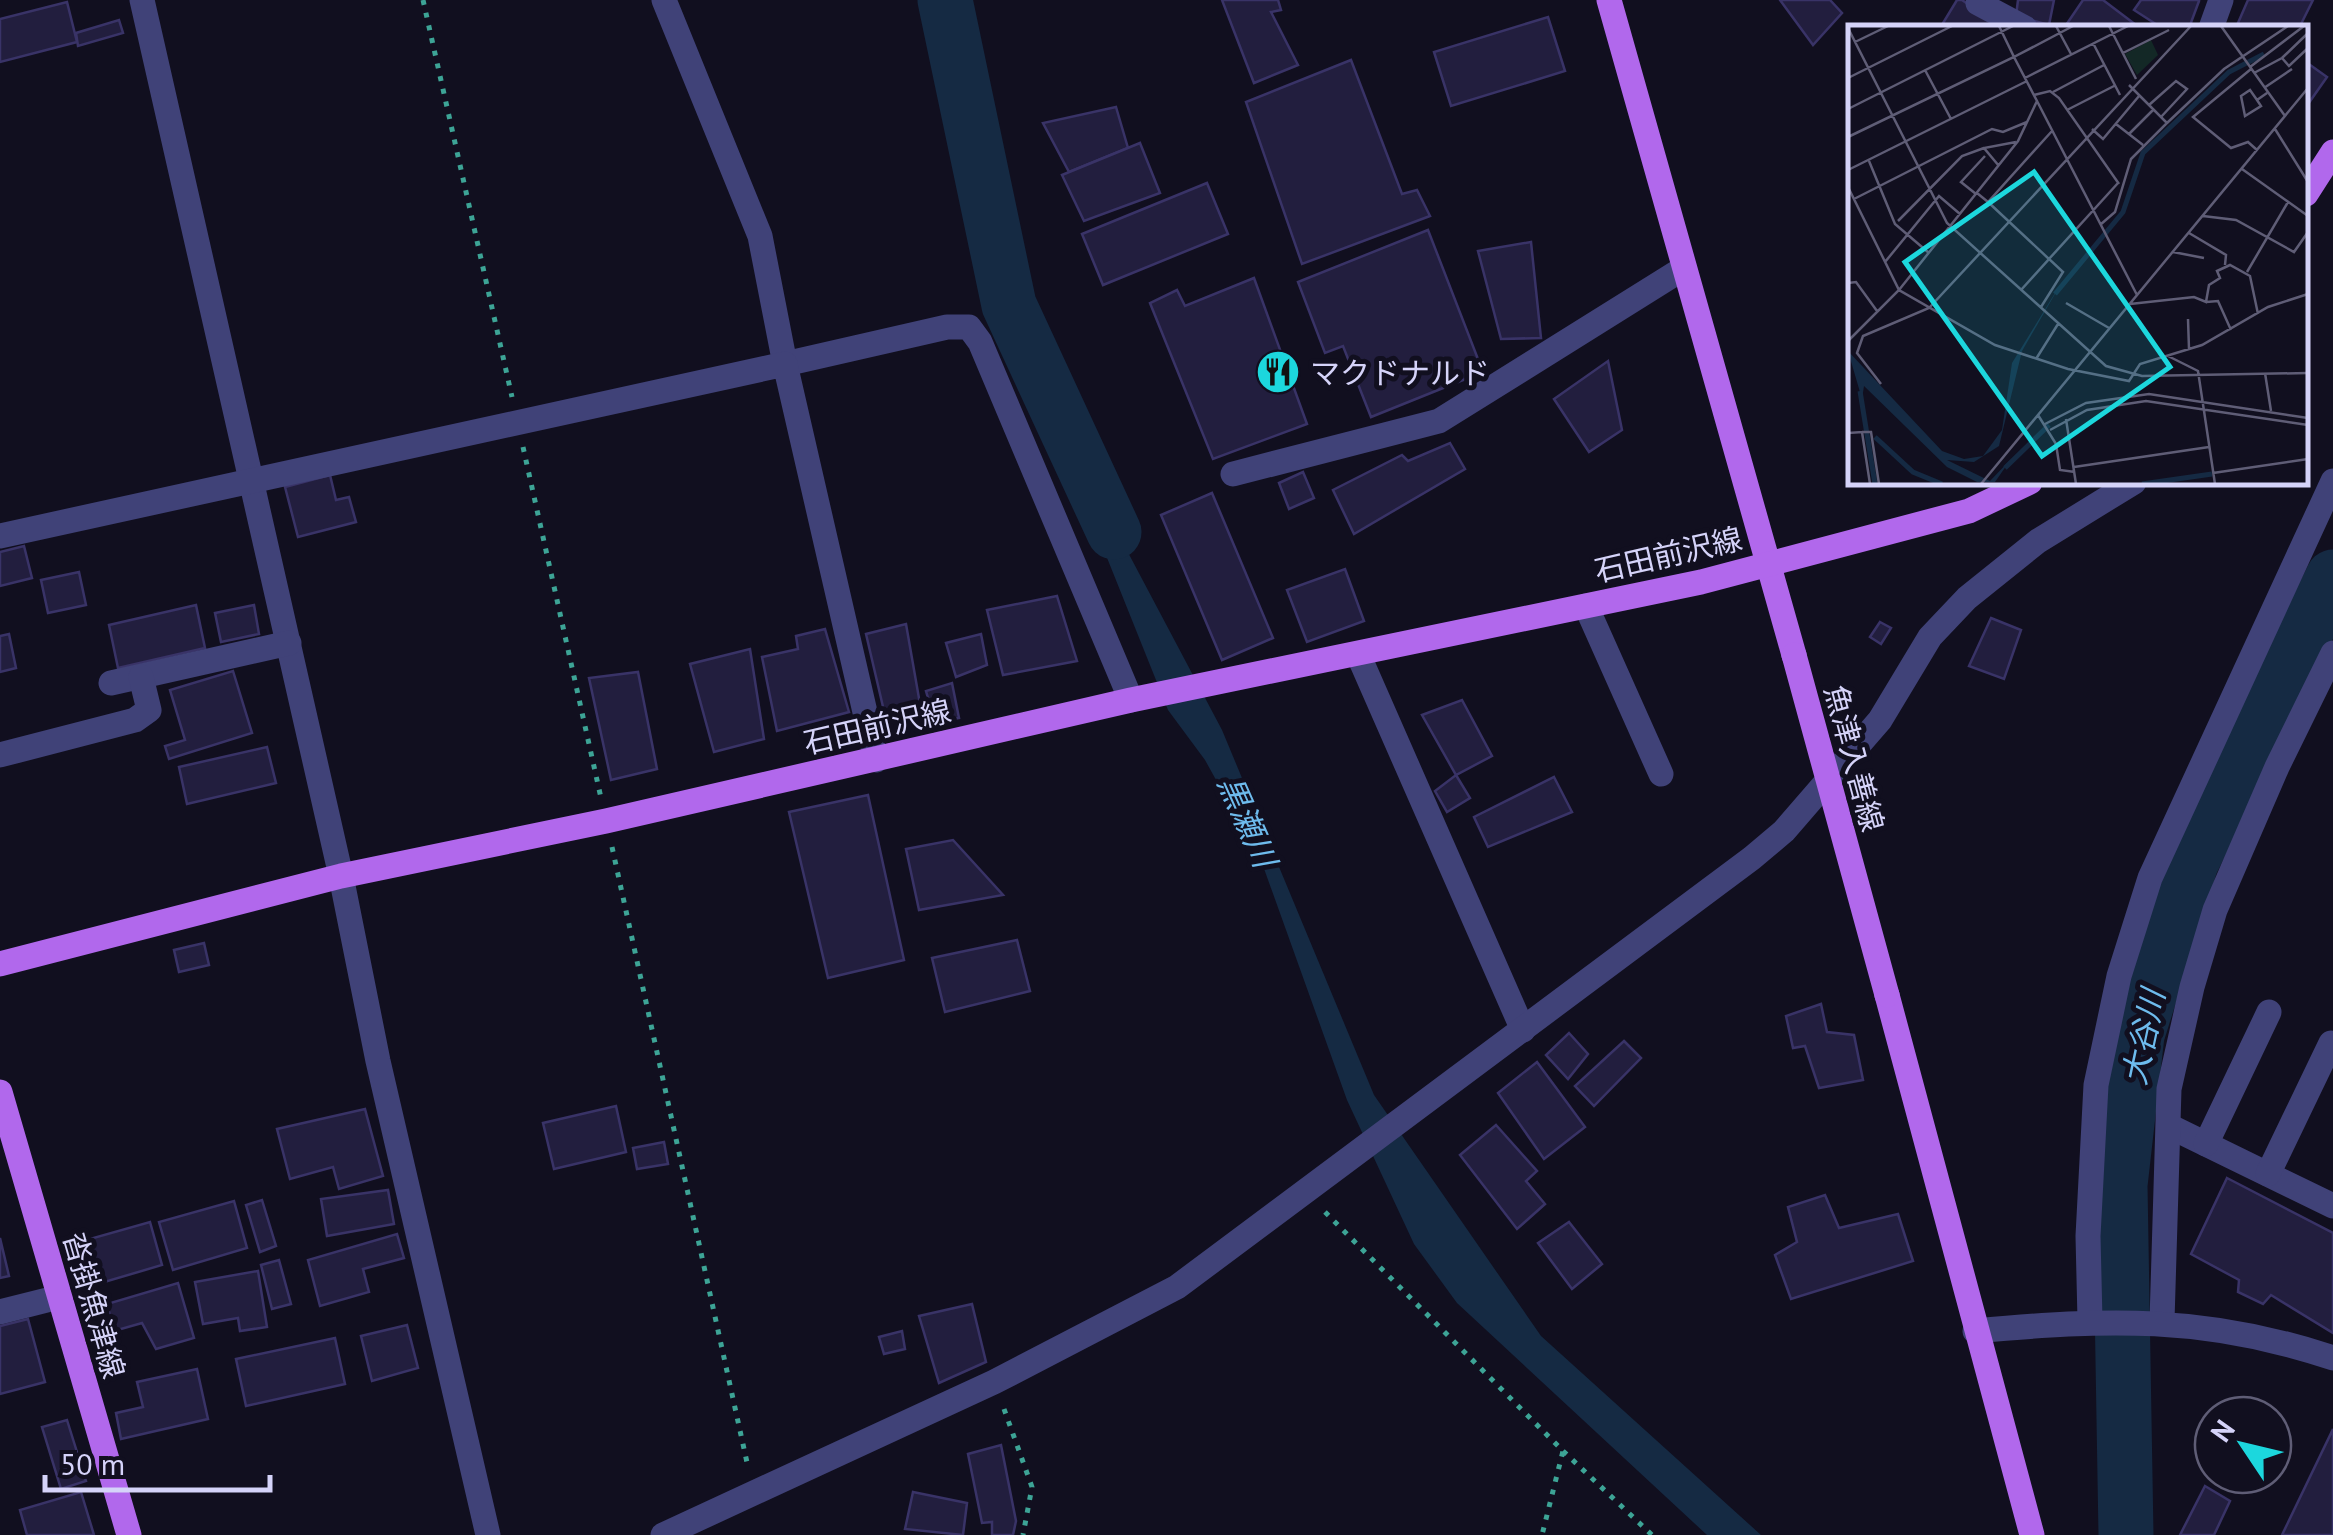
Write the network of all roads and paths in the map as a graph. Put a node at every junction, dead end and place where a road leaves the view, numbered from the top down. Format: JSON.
{"nodes":[{"id":1,"x":142,"y":0,"type":"edge"},
{"id":2,"x":664,"y":0,"type":"edge"},
{"id":3,"x":1609,"y":0,"type":"edge"},
{"id":4,"x":2221,"y":0,"type":"edge"},
{"id":5,"x":1978,"y":3,"type":"dead end"},
{"id":6,"x":2020,"y":25,"type":"edge"},
{"id":7,"x":2212,"y":25,"type":"edge"},
{"id":8,"x":2333,"y":152,"type":"edge"},
{"id":9,"x":2308,"y":191,"type":"edge"},
{"id":10,"x":1684,"y":268,"type":"junction"},
{"id":11,"x":784,"y":364,"type":"junction"},
{"id":12,"x":1233,"y":474,"type":"dead end"},
{"id":13,"x":252,"y":480,"type":"junction"},
{"id":14,"x":2333,"y":482,"type":"edge"},
{"id":15,"x":2024,"y":485,"type":"edge"},
{"id":16,"x":2129,"y":485,"type":"edge"},
{"id":17,"x":0,"y":536,"type":"edge"},
{"id":18,"x":1771,"y":564,"type":"junction"},
{"id":19,"x":1586,"y":606,"type":"junction"},
{"id":20,"x":289,"y":643,"type":"junction"},
{"id":21,"x":2333,"y":653,"type":"edge"},
{"id":22,"x":1358,"y":654,"type":"junction"},
{"id":23,"x":142,"y":677,"type":"junction"},
{"id":24,"x":111,"y":684,"type":"dead end"},
{"id":25,"x":1131,"y":700,"type":"junction"},
{"id":26,"x":0,"y":755,"type":"edge"},
{"id":27,"x":876,"y":760,"type":"junction"},
{"id":28,"x":1661,"y":774,"type":"dead end"},
{"id":29,"x":606,"y":821,"type":"junction"},
{"id":30,"x":341,"y":876,"type":"junction"},
{"id":31,"x":0,"y":964,"type":"edge"},
{"id":32,"x":2269,"y":1012,"type":"dead end"},
{"id":33,"x":1523,"y":1030,"type":"junction"},
{"id":34,"x":2332,"y":1044,"type":"edge"},
{"id":35,"x":0,"y":1092,"type":"edge"},
{"id":36,"x":2168,"y":1126,"type":"junction"},
{"id":37,"x":2206,"y":1144,"type":"junction"},
{"id":38,"x":2268,"y":1174,"type":"junction"},
{"id":39,"x":1305,"y":1192,"type":"junction"},
{"id":40,"x":2332,"y":1203,"type":"edge"},
{"id":41,"x":59,"y":1296,"type":"junction"},
{"id":42,"x":0,"y":1312,"type":"edge"},
{"id":43,"x":2090,"y":1320,"type":"junction"},
{"id":44,"x":2162,"y":1321,"type":"junction"},
{"id":45,"x":1975,"y":1331,"type":"junction"},
{"id":46,"x":2333,"y":1358,"type":"edge"},
{"id":47,"x":994,"y":1382,"type":"junction"},
{"id":48,"x":1562,"y":1451,"type":"junction"},
{"id":49,"x":754,"y":1494,"type":"junction"},
{"id":50,"x":129,"y":1535,"type":"edge"},
{"id":51,"x":488,"y":1535,"type":"edge"},
{"id":52,"x":663,"y":1535,"type":"edge"},
{"id":53,"x":1024,"y":1535,"type":"edge"},
{"id":54,"x":1542,"y":1535,"type":"edge"},
{"id":55,"x":1652,"y":1535,"type":"edge"},
{"id":56,"x":2032,"y":1535,"type":"edge"}],
"edges":[{"from":1,"to":13,"type":"street"},
{"from":2,"to":11,"type":"street"},
{"from":3,"to":10,"type":"main road","name":"魚津入善線"},
{"from":4,"to":7,"type":"street"},
{"from":5,"to":6,"type":"street"},
{"from":8,"to":9,"type":"main road"},
{"from":10,"to":12,"type":"street"},
{"from":10,"to":18,"type":"main road","name":"魚津入善線"},
{"from":11,"to":13,"type":"street"},
{"from":11,"to":25,"type":"street"},
{"from":11,"to":27,"type":"street"},
{"from":13,"to":17,"type":"street"},
{"from":13,"to":20,"type":"street"},
{"from":14,"to":43,"type":"street"},
{"from":15,"to":18,"type":"main road","name":"石田前沢線"},
{"from":16,"to":33,"type":"street"},
{"from":18,"to":19,"type":"main road","name":"石田前沢線"},
{"from":18,"to":45,"type":"main road","name":"魚津入善線","bridge":true},
{"from":19,"to":22,"type":"main road","name":"石田前沢線"},
{"from":19,"to":28,"type":"street"},
{"from":20,"to":23,"type":"street"},
{"from":20,"to":30,"type":"street"},
{"from":21,"to":36,"type":"street"},
{"from":22,"to":25,"type":"main road","name":"石田前沢線"},
{"from":22,"to":33,"type":"street"},
{"from":23,"to":24,"type":"street"},
{"from":23,"to":26,"type":"street"},
{"from":25,"to":27,"type":"main road","name":"石田前沢線"},
{"from":27,"to":29,"type":"main road","name":"石田前沢線"},
{"from":29,"to":30,"type":"main road","name":"石田前沢線"},
{"from":29,"to":49,"type":"path"},
{"from":30,"to":31,"type":"main road","name":"石田前沢線"},
{"from":30,"to":51,"type":"street"},
{"from":32,"to":37,"type":"street"},
{"from":33,"to":39,"type":"street"},
{"from":34,"to":38,"type":"street"},
{"from":35,"to":41,"type":"main road","name":"沓掛魚津線"},
{"from":36,"to":37,"type":"street"},
{"from":36,"to":44,"type":"street"},
{"from":37,"to":38,"type":"street"},
{"from":38,"to":40,"type":"street"},
{"from":39,"to":47,"type":"street"},
{"from":39,"to":48,"type":"path"},
{"from":41,"to":42,"type":"street"},
{"from":41,"to":50,"type":"main road","name":"沓掛魚津線"},
{"from":43,"to":44,"type":"street"},
{"from":43,"to":45,"type":"street"},
{"from":44,"to":46,"type":"street"},
{"from":45,"to":56,"type":"main road","name":"魚津入善線"},
{"from":47,"to":49,"type":"street"},
{"from":47,"to":53,"type":"path"},
{"from":48,"to":54,"type":"path"},
{"from":48,"to":55,"type":"path"},
{"from":49,"to":52,"type":"street"}]}
